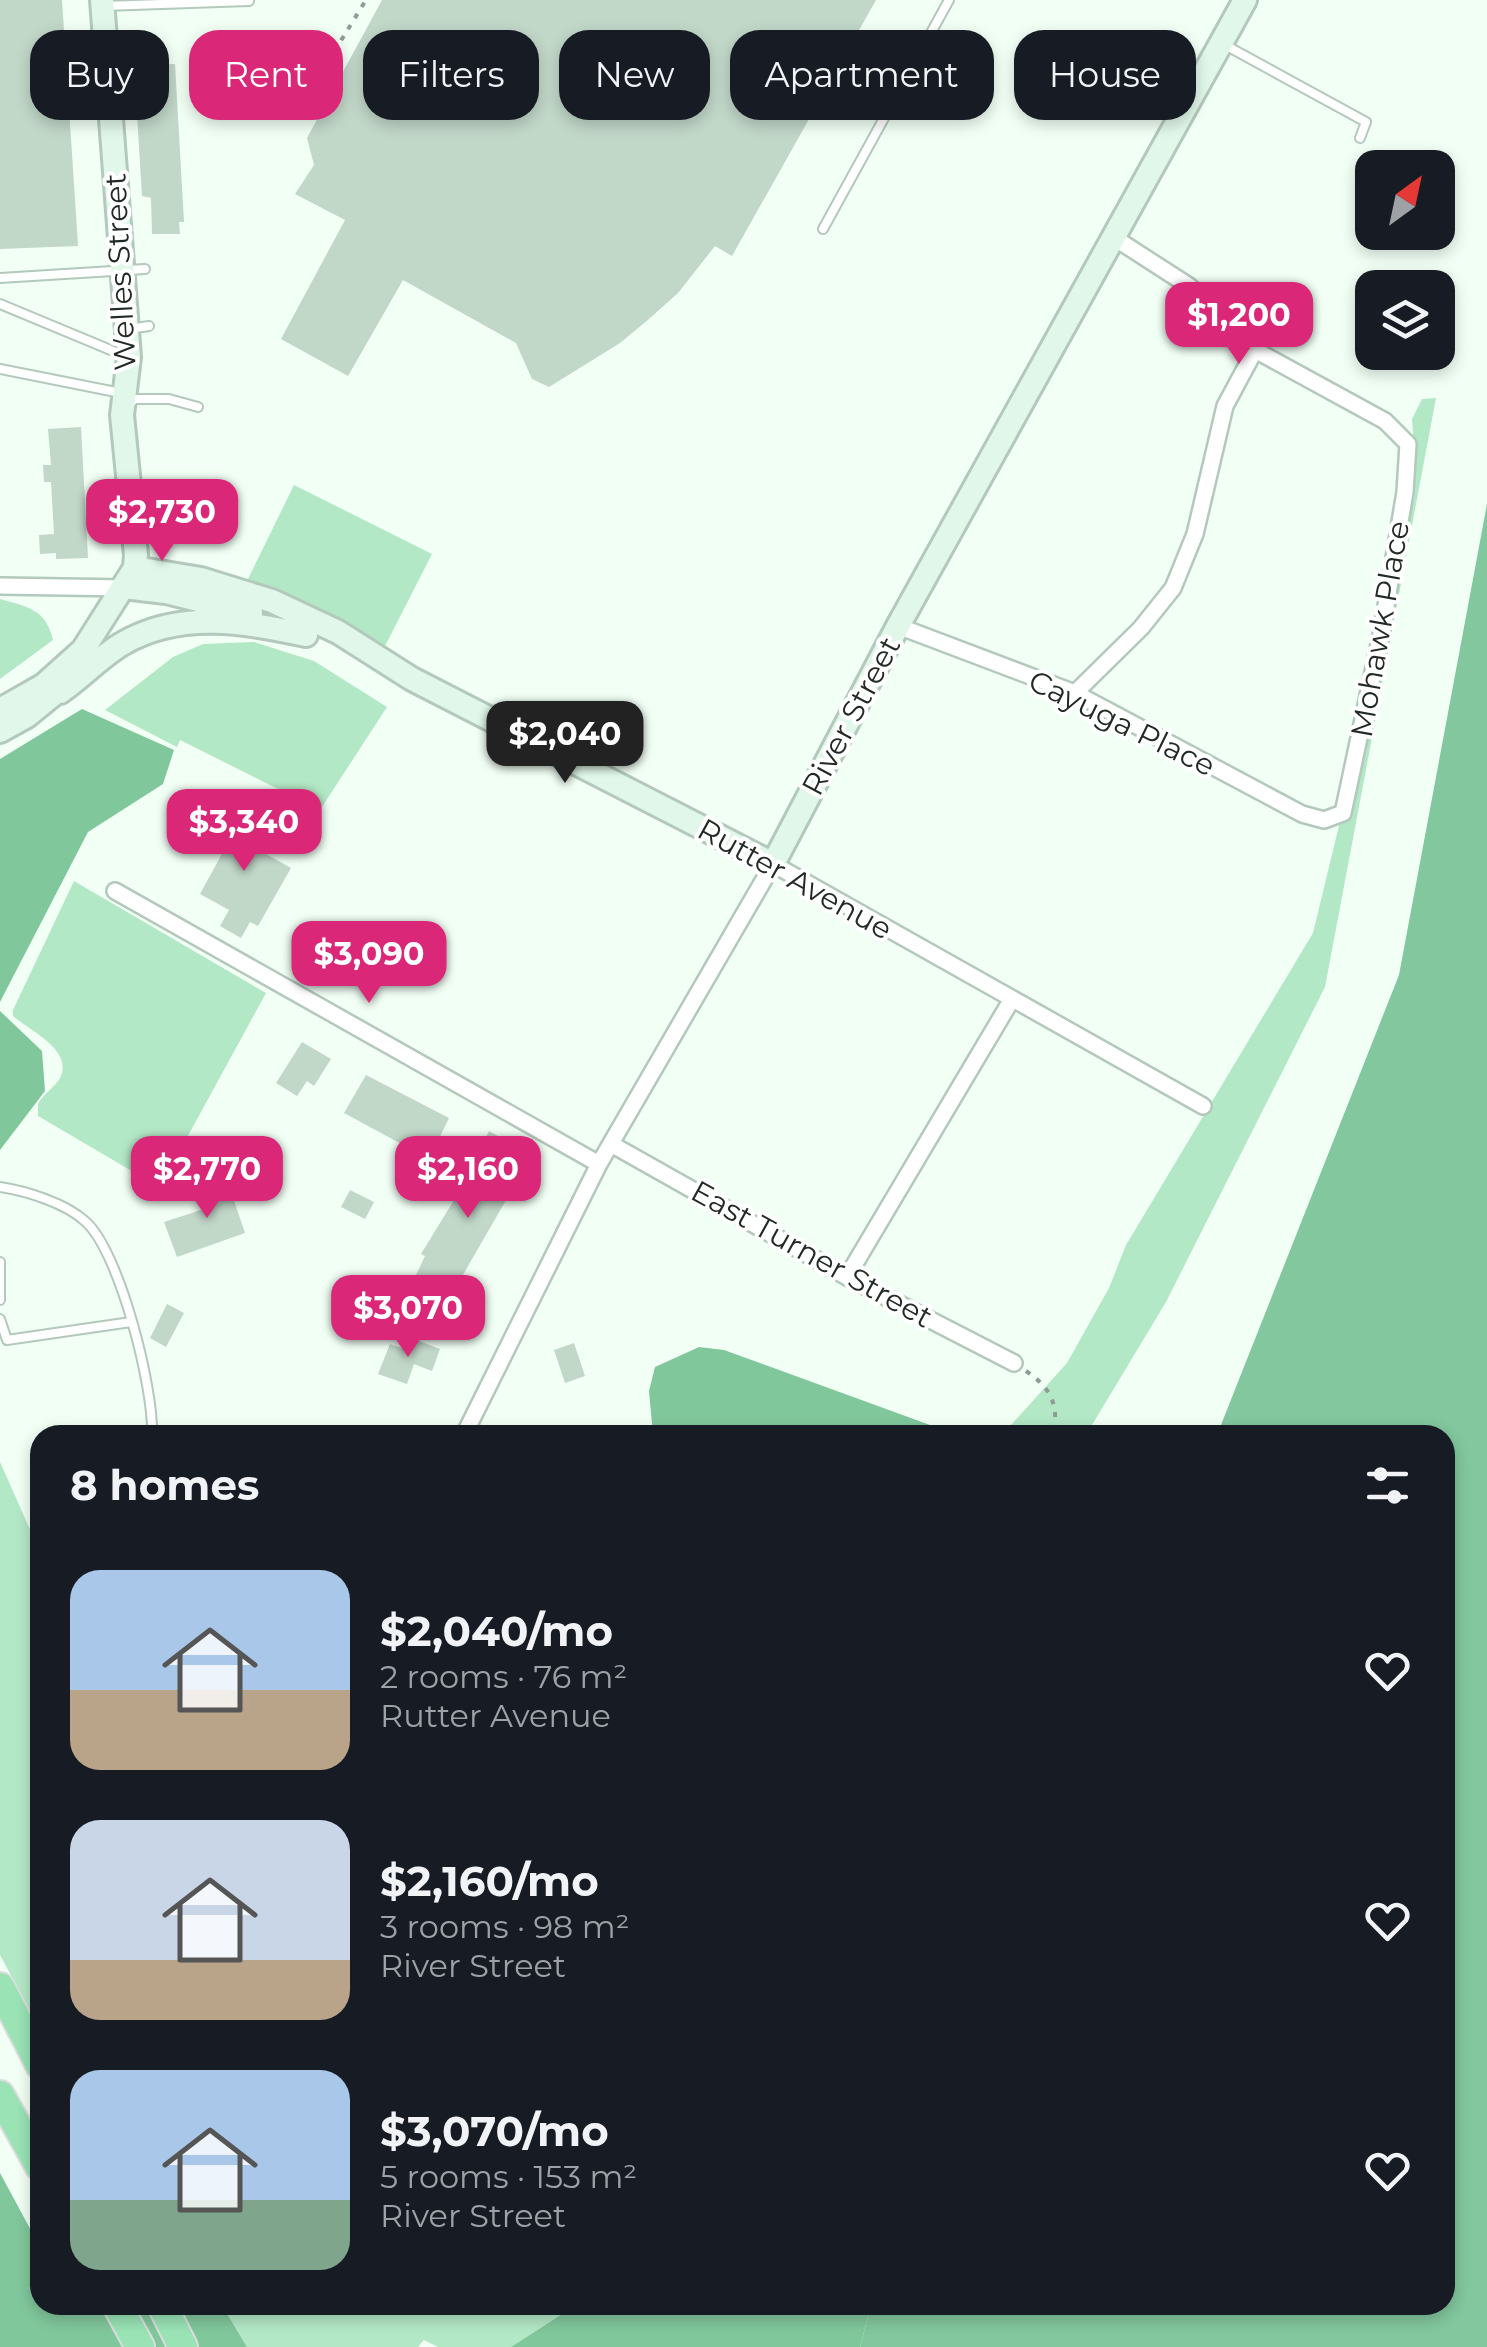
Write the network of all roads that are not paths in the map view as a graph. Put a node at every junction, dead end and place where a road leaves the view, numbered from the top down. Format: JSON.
{"nodes":[{"id":1,"x":948,"y":0,"type":"edge"},
{"id":2,"x":1246,"y":0,"type":"edge"},
{"id":3,"x":249,"y":1,"type":"edge"},
{"id":4,"x":102,"y":3,"type":"edge"},
{"id":5,"x":1222,"y":43,"type":"junction"},
{"id":6,"x":1360,"y":138,"type":"dead end"},
{"id":7,"x":823,"y":229,"type":"dead end"},
{"id":8,"x":1113,"y":237,"type":"junction"},
{"id":9,"x":134,"y":271,"type":"junction"},
{"id":10,"x":0,"y":278,"type":"edge"},
{"id":11,"x":0,"y":304,"type":"edge"},
{"id":12,"x":1255,"y":350,"type":"junction"},
{"id":13,"x":129,"y":358,"type":"junction"},
{"id":14,"x":0,"y":369,"type":"edge"},
{"id":15,"x":124,"y":404,"type":"junction"},
{"id":16,"x":198,"y":407,"type":"dead end"},
{"id":17,"x":130,"y":572,"type":"junction"},
{"id":18,"x":0,"y":586,"type":"edge"},
{"id":19,"x":898,"y":626,"type":"junction"},
{"id":20,"x":306,"y":635,"type":"junction"},
{"id":21,"x":382,"y":662,"type":"junction"},
{"id":22,"x":1075,"y":693,"type":"junction"},
{"id":23,"x":53,"y":697,"type":"junction"},
{"id":24,"x":0,"y":710,"type":"edge"},
{"id":25,"x":0,"y":731,"type":"edge"},
{"id":26,"x":1344,"y":813,"type":"joint"},
{"id":27,"x":773,"y":864,"type":"junction"},
{"id":28,"x":115,"y":891,"type":"dead end"},
{"id":29,"x":1012,"y":998,"type":"junction"},
{"id":30,"x":1203,"y":1106,"type":"dead end"},
{"id":31,"x":611,"y":1144,"type":"junction"},
{"id":32,"x":599,"y":1164,"type":"junction"},
{"id":33,"x":0,"y":1187,"type":"edge"},
{"id":34,"x":0,"y":1262,"type":"edge"},
{"id":35,"x":846,"y":1277,"type":"junction"},
{"id":36,"x":0,"y":1300,"type":"edge"},
{"id":37,"x":0,"y":1319,"type":"edge"},
{"id":38,"x":131,"y":1322,"type":"junction"},
{"id":39,"x":1014,"y":1363,"type":"road end"},
{"id":40,"x":151,"y":1425,"type":"edge"},
{"id":41,"x":469,"y":1425,"type":"edge"},
{"id":42,"x":0,"y":1987,"type":"edge"},
{"id":43,"x":0,"y":2009,"type":"edge"},
{"id":44,"x":30,"y":2046,"type":"edge"},
{"id":45,"x":30,"y":2064,"type":"edge"},
{"id":46,"x":0,"y":2095,"type":"edge"},
{"id":47,"x":30,"y":2149,"type":"edge"},
{"id":48,"x":122,"y":2315,"type":"edge"},
{"id":49,"x":139,"y":2346,"type":"edge"}],
"edges":[{"from":1,"to":7,"type":"lane"},
{"from":2,"to":5,"type":"street","name":"River Street"},
{"from":3,"to":4,"type":"lane"},
{"from":4,"to":9,"type":"street","name":"Welles Street"},
{"from":5,"to":6,"type":"lane"},
{"from":5,"to":8,"type":"street","name":"River Street"},
{"from":8,"to":12,"type":"street"},
{"from":8,"to":19,"type":"street","name":"River Street"},
{"from":9,"to":10,"type":"lane"},
{"from":9,"to":13,"type":"street","name":"Welles Street"},
{"from":11,"to":13,"type":"lane"},
{"from":12,"to":22,"type":"street"},
{"from":12,"to":26,"type":"street","name":"Mohawk Place"},
{"from":13,"to":15,"type":"street","name":"Welles Street"},
{"from":14,"to":15,"type":"lane"},
{"from":15,"to":16,"type":"lane"},
{"from":15,"to":17,"type":"street","name":"Welles Street"},
{"from":17,"to":18,"type":"street","name":"Rutter Avenue"},
{"from":17,"to":20,"type":"street","name":"Rutter Avenue"},
{"from":17,"to":21,"type":"street","name":"Rutter Avenue"},
{"from":17,"to":23,"type":"street"},
{"from":17,"to":24,"type":"street"},
{"from":19,"to":22,"type":"street","name":"Cayuga Place"},
{"from":19,"to":27,"type":"street","name":"River Street"},
{"from":20,"to":21,"type":"street","name":"Rutter Avenue"},
{"from":20,"to":23,"type":"street"},
{"from":21,"to":27,"type":"street","name":"Rutter Avenue"},
{"from":22,"to":26,"type":"street","name":"Cayuga Place"},
{"from":23,"to":25,"type":"street"},
{"from":27,"to":29,"type":"street","name":"Rutter Avenue"},
{"from":27,"to":31,"type":"street","name":"River Street"},
{"from":28,"to":32,"type":"street"},
{"from":29,"to":30,"type":"street","name":"Rutter Avenue"},
{"from":29,"to":35,"type":"street"},
{"from":31,"to":32,"type":"street","name":"River Street"},
{"from":31,"to":35,"type":"street","name":"East Turner Street"},
{"from":32,"to":41,"type":"street","name":"River Street"},
{"from":33,"to":38,"type":"lane"},
{"from":34,"to":36,"type":"lane"},
{"from":35,"to":39,"type":"street","name":"East Turner Street"},
{"from":37,"to":38,"type":"lane"},
{"from":38,"to":40,"type":"lane"},
{"from":42,"to":44,"type":"highway"},
{"from":43,"to":45,"type":"highway"},
{"from":46,"to":47,"type":"highway"},
{"from":48,"to":49,"type":"highway"}]}
